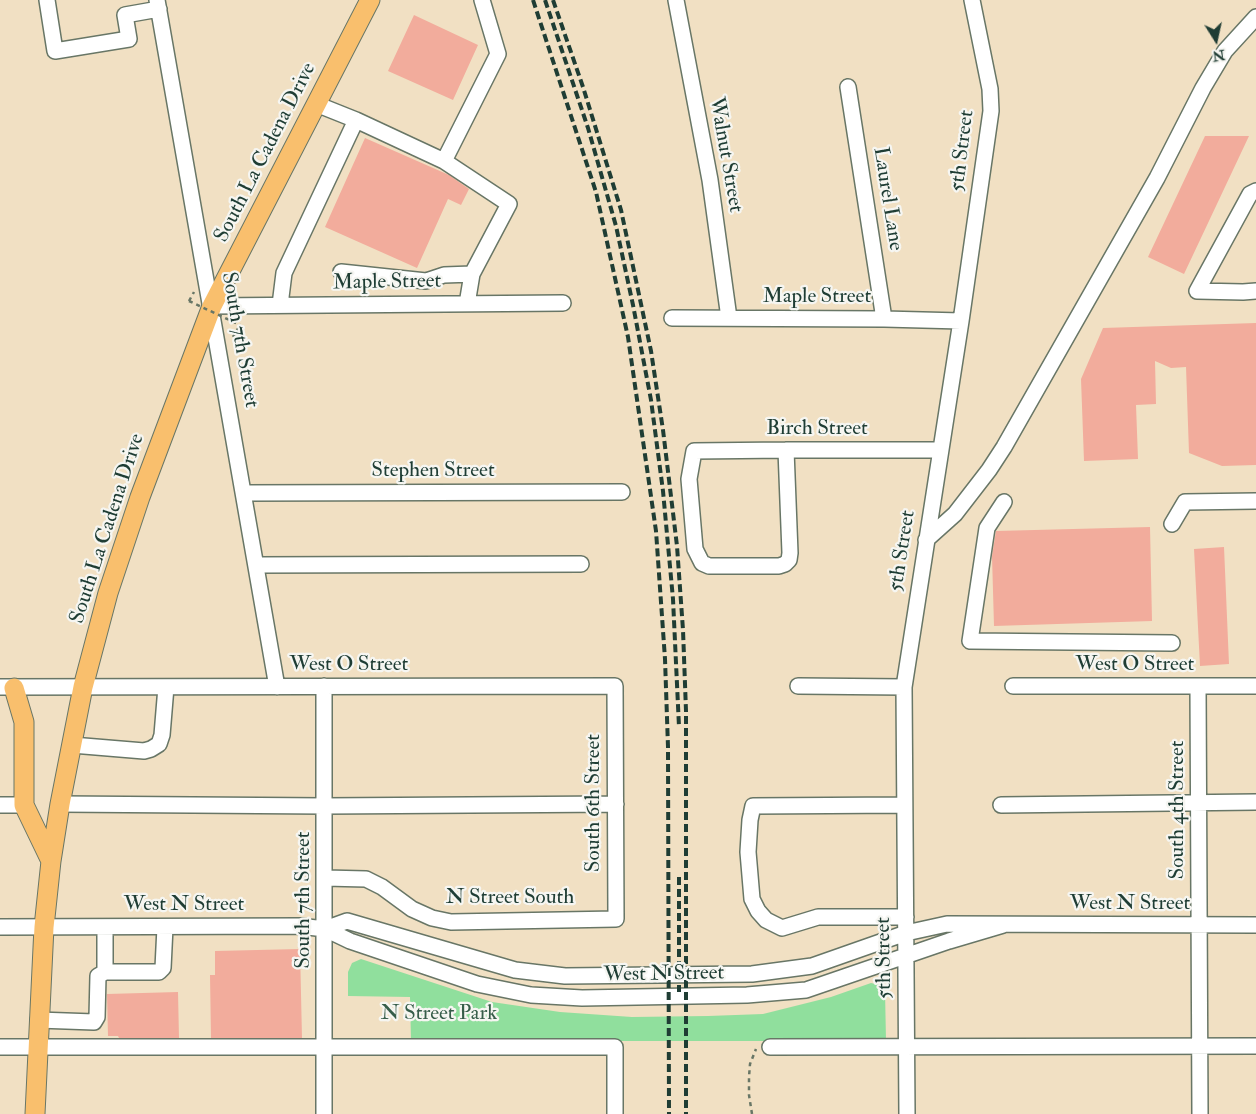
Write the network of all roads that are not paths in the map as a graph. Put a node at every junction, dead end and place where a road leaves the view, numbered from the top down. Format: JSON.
{"nodes":[{"id":1,"x":47,"y":0,"type":"edge"},
{"id":2,"x":370,"y":0,"type":"edge"},
{"id":3,"x":482,"y":0,"type":"edge"},
{"id":4,"x":676,"y":0,"type":"edge"},
{"id":5,"x":972,"y":0,"type":"edge"},
{"id":6,"x":158,"y":4,"type":"edge"},
{"id":7,"x":1256,"y":17,"type":"edge"},
{"id":8,"x":848,"y":86,"type":"dead end"},
{"id":9,"x":316,"y":104,"type":"junction"},
{"id":10,"x":356,"y":120,"type":"junction"},
{"id":11,"x":444,"y":161,"type":"junction"},
{"id":12,"x":1256,"y":191,"type":"edge"},
{"id":13,"x":341,"y":272,"type":"dead end"},
{"id":14,"x":472,"y":274,"type":"junction"},
{"id":15,"x":386,"y":277,"type":"junction"},
{"id":16,"x":1256,"y":291,"type":"edge"},
{"id":17,"x":563,"y":303,"type":"dead end"},
{"id":18,"x":384,"y":304,"type":"junction"},
{"id":19,"x":467,"y":304,"type":"junction"},
{"id":20,"x":280,"y":305,"type":"junction"},
{"id":21,"x":212,"y":306,"type":"junction"},
{"id":22,"x":672,"y":318,"type":"dead end"},
{"id":23,"x":729,"y":318,"type":"junction"},
{"id":24,"x":884,"y":319,"type":"junction"},
{"id":25,"x":961,"y":321,"type":"junction"},
{"id":26,"x":786,"y":450,"type":"junction"},
{"id":27,"x":941,"y":450,"type":"junction"},
{"id":28,"x":622,"y":492,"type":"dead end"},
{"id":29,"x":244,"y":493,"type":"junction"},
{"id":30,"x":1256,"y":501,"type":"edge"},
{"id":31,"x":1004,"y":502,"type":"dead end"},
{"id":32,"x":1172,"y":524,"type":"dead end"},
{"id":33,"x":926,"y":540,"type":"junction"},
{"id":34,"x":581,"y":564,"type":"dead end"},
{"id":35,"x":257,"y":565,"type":"junction"},
{"id":36,"x":1172,"y":643,"type":"dead end"},
{"id":37,"x":324,"y":686,"type":"junction"},
{"id":38,"x":615,"y":686,"type":"joint"},
{"id":39,"x":798,"y":686,"type":"dead end"},
{"id":40,"x":1013,"y":686,"type":"dead end"},
{"id":41,"x":1198,"y":686,"type":"junction"},
{"id":42,"x":1256,"y":686,"type":"edge"},
{"id":43,"x":83,"y":687,"type":"junction"},
{"id":44,"x":166,"y":687,"type":"junction"},
{"id":45,"x":277,"y":687,"type":"junction"},
{"id":46,"x":904,"y":687,"type":"junction"},
{"id":47,"x":7,"y":688,"type":"edge"},
{"id":48,"x":72,"y":745,"type":"junction"},
{"id":49,"x":1199,"y":802,"type":"junction"},
{"id":50,"x":1256,"y":802,"type":"edge"},
{"id":51,"x":60,"y":804,"type":"junction"},
{"id":52,"x":616,"y":804,"type":"junction"},
{"id":53,"x":904,"y":804,"type":"junction"},
{"id":54,"x":0,"y":805,"type":"edge"},
{"id":55,"x":24,"y":805,"type":"junction"},
{"id":56,"x":1001,"y":805,"type":"dead end"},
{"id":57,"x":325,"y":806,"type":"junction"},
{"id":58,"x":51,"y":861,"type":"junction"},
{"id":59,"x":325,"y":878,"type":"junction"},
{"id":60,"x":906,"y":917,"type":"junction"},
{"id":61,"x":616,"y":919,"type":"joint"},
{"id":62,"x":1003,"y":925,"type":"junction"},
{"id":63,"x":1256,"y":925,"type":"edge"},
{"id":64,"x":0,"y":926,"type":"edge"},
{"id":65,"x":165,"y":926,"type":"junction"},
{"id":66,"x":1200,"y":926,"type":"junction"},
{"id":67,"x":44,"y":927,"type":"junction"},
{"id":68,"x":105,"y":927,"type":"junction"},
{"id":69,"x":325,"y":929,"type":"junction"},
{"id":70,"x":906,"y":933,"type":"junction"},
{"id":71,"x":906,"y":957,"type":"junction"},
{"id":72,"x":104,"y":972,"type":"junction"},
{"id":73,"x":38,"y":1020,"type":"junction"},
{"id":74,"x":907,"y":1046,"type":"junction"},
{"id":75,"x":1200,"y":1046,"type":"junction"},
{"id":76,"x":1256,"y":1046,"type":"edge"},
{"id":77,"x":0,"y":1047,"type":"edge"},
{"id":78,"x":37,"y":1047,"type":"junction"},
{"id":79,"x":324,"y":1047,"type":"junction"},
{"id":80,"x":770,"y":1047,"type":"road end"},
{"id":81,"x":35,"y":1114,"type":"edge"},
{"id":82,"x":324,"y":1114,"type":"edge"},
{"id":83,"x":615,"y":1114,"type":"edge"},
{"id":84,"x":907,"y":1114,"type":"edge"},
{"id":85,"x":1200,"y":1114,"type":"edge"}],
"edges":[{"from":1,"to":6,"type":"street"},
{"from":2,"to":9,"type":"main road","name":"South La Cadena Drive"},
{"from":3,"to":11,"type":"street"},
{"from":4,"to":23,"type":"street","name":"Walnut Street"},
{"from":5,"to":25,"type":"street","name":"5th Street"},
{"from":6,"to":21,"type":"street","name":"South 7th Street"},
{"from":7,"to":33,"type":"street"},
{"from":8,"to":24,"type":"street","name":"Laurel Lane"},
{"from":9,"to":10,"type":"street"},
{"from":9,"to":21,"type":"main road","name":"South La Cadena Drive"},
{"from":10,"to":11,"type":"street"},
{"from":10,"to":20,"type":"street"},
{"from":11,"to":14,"type":"street"},
{"from":12,"to":16,"type":"street"},
{"from":13,"to":15,"type":"street"},
{"from":14,"to":15,"type":"street"},
{"from":14,"to":19,"type":"street"},
{"from":15,"to":18,"type":"street"},
{"from":17,"to":19,"type":"street","name":"Maple Street"},
{"from":18,"to":19,"type":"street","name":"Maple Street"},
{"from":18,"to":20,"type":"street","name":"Maple Street"},
{"from":20,"to":21,"type":"street","name":"Maple Street"},
{"from":21,"to":29,"type":"street","name":"South 7th Street"},
{"from":21,"to":43,"type":"main road","name":"South La Cadena Drive"},
{"from":22,"to":23,"type":"street","name":"Maple Street"},
{"from":23,"to":24,"type":"street","name":"Maple Street"},
{"from":24,"to":25,"type":"street","name":"Maple Street"},
{"from":25,"to":27,"type":"street","name":"5th Street"},
{"from":26,"to":26,"type":"street","name":"Birch Street"},
{"from":26,"to":27,"type":"street","name":"Birch Street"},
{"from":27,"to":33,"type":"street","name":"5th Street"},
{"from":28,"to":29,"type":"street","name":"Stephen Street"},
{"from":29,"to":35,"type":"street","name":"South 7th Street"},
{"from":30,"to":32,"type":"street"},
{"from":31,"to":36,"type":"street"},
{"from":33,"to":46,"type":"street","name":"5th Street"},
{"from":34,"to":35,"type":"street"},
{"from":35,"to":45,"type":"street","name":"South 7th Street"},
{"from":37,"to":38,"type":"street","name":"West O Street"},
{"from":37,"to":45,"type":"street","name":"West O Street"},
{"from":37,"to":57,"type":"street","name":"South 7th Street"},
{"from":38,"to":52,"type":"street","name":"South 6th Street"},
{"from":39,"to":46,"type":"street"},
{"from":40,"to":41,"type":"street","name":"West O Street"},
{"from":41,"to":42,"type":"street","name":"West O Street"},
{"from":41,"to":49,"type":"street","name":"South 4th Street"},
{"from":43,"to":44,"type":"street","name":"West O Street"},
{"from":43,"to":47,"type":"street","name":"West O Street"},
{"from":43,"to":48,"type":"main road","name":"South La Cadena Drive"},
{"from":44,"to":45,"type":"street","name":"West O Street"},
{"from":44,"to":48,"type":"street"},
{"from":46,"to":53,"type":"street","name":"5th Street"},
{"from":47,"to":55,"type":"main road"},
{"from":48,"to":51,"type":"main road","name":"South La Cadena Drive"},
{"from":49,"to":50,"type":"street"},
{"from":49,"to":56,"type":"street"},
{"from":49,"to":66,"type":"street","name":"South 4th Street"},
{"from":51,"to":57,"type":"street"},
{"from":51,"to":58,"type":"main road","name":"South La Cadena Drive"},
{"from":52,"to":57,"type":"street"},
{"from":52,"to":61,"type":"street","name":"South 6th Street"},
{"from":53,"to":60,"type":"street","name":"5th Street"},
{"from":53,"to":60,"type":"street"},
{"from":54,"to":55,"type":"street"},
{"from":55,"to":58,"type":"main road"},
{"from":57,"to":59,"type":"street","name":"South 7th Street"},
{"from":58,"to":67,"type":"main road","name":"South La Cadena Drive"},
{"from":59,"to":61,"type":"street","name":"N Street South"},
{"from":59,"to":69,"type":"street","name":"South 7th Street"},
{"from":60,"to":70,"type":"street","name":"5th Street"},
{"from":62,"to":66,"type":"street","name":"West N Street"},
{"from":62,"to":70,"type":"street","name":"West N Street"},
{"from":62,"to":71,"type":"street","name":"West N Street"},
{"from":63,"to":66,"type":"street","name":"West N Street"},
{"from":64,"to":67,"type":"street","name":"West N Street"},
{"from":65,"to":68,"type":"street","name":"West N Street"},
{"from":65,"to":69,"type":"street","name":"West N Street"},
{"from":65,"to":72,"type":"street"},
{"from":66,"to":75,"type":"street","name":"South 4th Street"},
{"from":67,"to":68,"type":"street","name":"West N Street"},
{"from":67,"to":73,"type":"main road","name":"South La Cadena Drive"},
{"from":68,"to":72,"type":"street"},
{"from":69,"to":70,"type":"street","name":"West N Street"},
{"from":69,"to":71,"type":"street","name":"West N Street"},
{"from":69,"to":79,"type":"street","name":"South 7th Street"},
{"from":70,"to":71,"type":"street","name":"5th Street"},
{"from":71,"to":74,"type":"street","name":"5th Street"},
{"from":72,"to":73,"type":"street"},
{"from":73,"to":78,"type":"main road","name":"South La Cadena Drive"},
{"from":74,"to":75,"type":"street"},
{"from":74,"to":80,"type":"street"},
{"from":74,"to":84,"type":"street","name":"5th Street"},
{"from":75,"to":76,"type":"street"},
{"from":75,"to":85,"type":"street","name":"South 4th Street"},
{"from":77,"to":78,"type":"street"},
{"from":78,"to":79,"type":"street"},
{"from":78,"to":81,"type":"main road","name":"South La Cadena Drive"},
{"from":79,"to":82,"type":"street","name":"South 7th Street"},
{"from":79,"to":83,"type":"street"}]}
